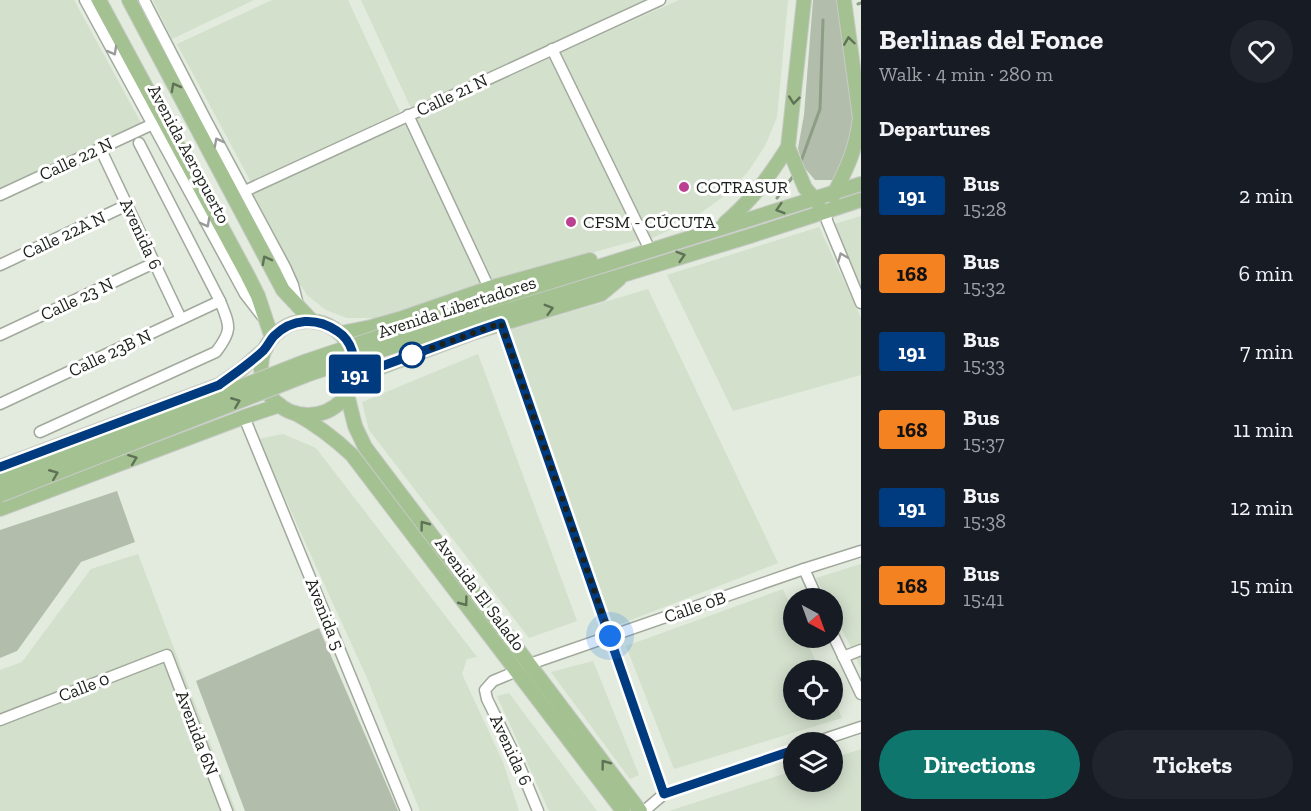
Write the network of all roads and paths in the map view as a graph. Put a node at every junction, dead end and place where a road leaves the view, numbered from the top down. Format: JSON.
{"nodes":[{"id":1,"x":85,"y":0,"type":"edge"},
{"id":2,"x":99,"y":0,"type":"edge"},
{"id":3,"x":129,"y":0,"type":"edge"},
{"id":4,"x":144,"y":0,"type":"edge"},
{"id":5,"x":660,"y":0,"type":"edge"},
{"id":6,"x":804,"y":0,"type":"edge"},
{"id":7,"x":843,"y":0,"type":"edge"},
{"id":8,"x":552,"y":49,"type":"junction"},
{"id":9,"x":408,"y":116,"type":"junction"},
{"id":10,"x":860,"y":119,"type":"edge"},
{"id":11,"x":153,"y":124,"type":"junction"},
{"id":12,"x":139,"y":142,"type":"dead end"},
{"id":13,"x":100,"y":148,"type":"junction"},
{"id":14,"x":790,"y":153,"type":"junction"},
{"id":15,"x":861,"y":184,"type":"edge"},
{"id":16,"x":245,"y":191,"type":"junction"},
{"id":17,"x":835,"y":192,"type":"junction"},
{"id":18,"x":809,"y":193,"type":"junction"},
{"id":19,"x":0,"y":195,"type":"edge"},
{"id":20,"x":861,"y":200,"type":"edge"},
{"id":21,"x":128,"y":206,"type":"junction"},
{"id":22,"x":826,"y":211,"type":"junction"},
{"id":23,"x":718,"y":228,"type":"junction"},
{"id":24,"x":650,"y":250,"type":"junction"},
{"id":25,"x":625,"y":258,"type":"junction"},
{"id":26,"x":154,"y":263,"type":"junction"},
{"id":27,"x":0,"y":265,"type":"edge"},
{"id":28,"x":625,"y":273,"type":"junction"},
{"id":29,"x":489,"y":288,"type":"junction"},
{"id":30,"x":220,"y":301,"type":"junction"},
{"id":31,"x":861,"y":303,"type":"edge"},
{"id":32,"x":298,"y":308,"type":"junction"},
{"id":33,"x":181,"y":319,"type":"junction"},
{"id":34,"x":312,"y":321,"type":"junction"},
{"id":35,"x":267,"y":322,"type":"junction"},
{"id":36,"x":501,"y":323,"type":"junction"},
{"id":37,"x":423,"y":329,"type":"junction"},
{"id":38,"x":341,"y":333,"type":"junction"},
{"id":39,"x":0,"y":335,"type":"edge"},
{"id":40,"x":269,"y":343,"type":"junction"},
{"id":41,"x":355,"y":376,"type":"junction"},
{"id":42,"x":347,"y":394,"type":"junction"},
{"id":43,"x":0,"y":404,"type":"edge"},
{"id":44,"x":280,"y":405,"type":"junction"},
{"id":45,"x":295,"y":413,"type":"junction"},
{"id":46,"x":244,"y":417,"type":"junction"},
{"id":47,"x":40,"y":432,"type":"dead end"},
{"id":48,"x":0,"y":467,"type":"edge"},
{"id":49,"x":0,"y":481,"type":"edge"},
{"id":50,"x":0,"y":495,"type":"edge"},
{"id":51,"x":0,"y":509,"type":"edge"},
{"id":52,"x":861,"y":551,"type":"edge"},
{"id":53,"x":804,"y":569,"type":"junction"},
{"id":54,"x":813,"y":588,"type":"edge"},
{"id":55,"x":610,"y":636,"type":"junction"},
{"id":56,"x":839,"y":648,"type":"edge"},
{"id":57,"x":861,"y":650,"type":"edge"},
{"id":58,"x":167,"y":655,"type":"joint"},
{"id":59,"x":843,"y":657,"type":"junction"},
{"id":60,"x":530,"y":664,"type":"junction"},
{"id":61,"x":517,"y":671,"type":"junction"},
{"id":62,"x":861,"y":694,"type":"edge"},
{"id":63,"x":0,"y":720,"type":"edge"},
{"id":64,"x":861,"y":727,"type":"edge"},
{"id":65,"x":843,"y":733,"type":"edge"},
{"id":66,"x":783,"y":754,"type":"edge"},
{"id":67,"x":664,"y":794,"type":"junction"},
{"id":68,"x":227,"y":811,"type":"edge"},
{"id":69,"x":406,"y":811,"type":"edge"},
{"id":70,"x":538,"y":811,"type":"edge"},
{"id":71,"x":623,"y":811,"type":"edge"},
{"id":72,"x":642,"y":811,"type":"edge"}],
"edges":[{"from":1,"to":11,"type":"street","name":"Avenida Aeropuerto","one_way":true},
{"from":2,"to":35,"type":"main road","name":"Avenida Aeropuerto"},
{"from":32,"to":3,"type":"main road","name":"Avenida Aeropuerto","one_way":true},
{"from":16,"to":4,"type":"street","name":"Avenida Aeropuerto","one_way":true},
{"from":5,"to":8,"type":"street","name":"Calle 21 N"},
{"from":6,"to":14,"type":"main road","one_way":true},
{"from":10,"to":7,"type":"main road","one_way":true},
{"from":8,"to":9,"type":"street","name":"Calle 21 N"},
{"from":8,"to":24,"type":"street"},
{"from":9,"to":16,"type":"street","name":"Calle 21 N"},
{"from":9,"to":29,"type":"street"},
{"from":10,"to":17,"type":"main road"},
{"from":11,"to":13,"type":"street","name":"Calle 22 N"},
{"from":11,"to":35,"type":"street","name":"Avenida Aeropuerto","one_way":true},
{"from":12,"to":30,"type":"street"},
{"from":13,"to":19,"type":"street","name":"Calle 22 N"},
{"from":13,"to":21,"type":"street","name":"Avenida 6"},
{"from":14,"to":18,"type":"main road"},
{"from":14,"to":23,"type":"main road"},
{"from":15,"to":17,"type":"main road"},
{"from":16,"to":32,"type":"street","name":"Avenida Aeropuerto"},
{"from":17,"to":18,"type":"main road"},
{"from":17,"to":22,"type":"main road"},
{"from":18,"to":22,"type":"main road"},
{"from":18,"to":23,"type":"main road","one_way":true},
{"from":20,"to":22,"type":"main road"},
{"from":21,"to":26,"type":"street","name":"Avenida 6"},
{"from":21,"to":27,"type":"street","name":"Calle 22A N"},
{"from":28,"to":22,"type":"main road","one_way":true},
{"from":31,"to":22,"type":"street","one_way":true},
{"from":23,"to":24,"type":"main road"},
{"from":24,"to":25,"type":"main road"},
{"from":25,"to":29,"type":"main road"},
{"from":25,"to":37,"type":"main road","name":"Avenida Libertadores"},
{"from":26,"to":33,"type":"street","name":"Avenida 6"},
{"from":26,"to":39,"type":"street","name":"Calle 23 N"},
{"from":36,"to":28,"type":"main road","one_way":true},
{"from":28,"to":37,"type":"main road","name":"Avenida Libertadores"},
{"from":29,"to":38,"type":"main road"},
{"from":30,"to":33,"type":"street","name":"Calle 23B N"},
{"from":30,"to":47,"type":"street"},
{"from":32,"to":34,"type":"main road","name":"Avenida Aeropuerto"},
{"from":33,"to":43,"type":"street","name":"Calle 23B N"},
{"from":34,"to":38,"type":"main road"},
{"from":34,"to":40,"type":"main road"},
{"from":35,"to":40,"type":"main road","name":"Avenida Aeropuerto"},
{"from":36,"to":41,"type":"main road"},
{"from":36,"to":55,"type":"street"},
{"from":37,"to":49,"type":"main road","name":"Avenida Libertadores","bridge":true},
{"from":50,"to":37,"type":"main road","name":"Avenida Libertadores","one_way":true,"bridge":true},
{"from":38,"to":41,"type":"main road"},
{"from":40,"to":44,"type":"main road"},
{"from":40,"to":48,"type":"main road"},
{"from":41,"to":42,"type":"main road"},
{"from":42,"to":45,"type":"main road"},
{"from":60,"to":42,"type":"main road","name":"Avenida El Salado","one_way":true},
{"from":44,"to":45,"type":"main road"},
{"from":44,"to":46,"type":"main road"},
{"from":45,"to":61,"type":"main road","name":"Avenida El Salado","one_way":true},
{"from":51,"to":46,"type":"main road","one_way":true},
{"from":46,"to":69,"type":"street","name":"Avenida 5"},
{"from":52,"to":53,"type":"street","name":"Calle 0B"},
{"from":53,"to":54,"type":"street"},
{"from":53,"to":55,"type":"street","name":"Calle 0B"},
{"from":55,"to":60,"type":"street","name":"Calle 0B"},
{"from":55,"to":67,"type":"street"},
{"from":56,"to":59,"type":"street"},
{"from":57,"to":59,"type":"street"},
{"from":58,"to":63,"type":"street","name":"Calle 0"},
{"from":58,"to":68,"type":"street","name":"Avenida 6N"},
{"from":59,"to":62,"type":"street"},
{"from":72,"to":60,"type":"main road","name":"Avenida El Salado","one_way":true},
{"from":61,"to":70,"type":"street","name":"Avenida 6"},
{"from":61,"to":71,"type":"main road","name":"Avenida El Salado"},
{"from":64,"to":65,"type":"street"},
{"from":66,"to":67,"type":"street"},
{"from":67,"to":72,"type":"street"}]}
